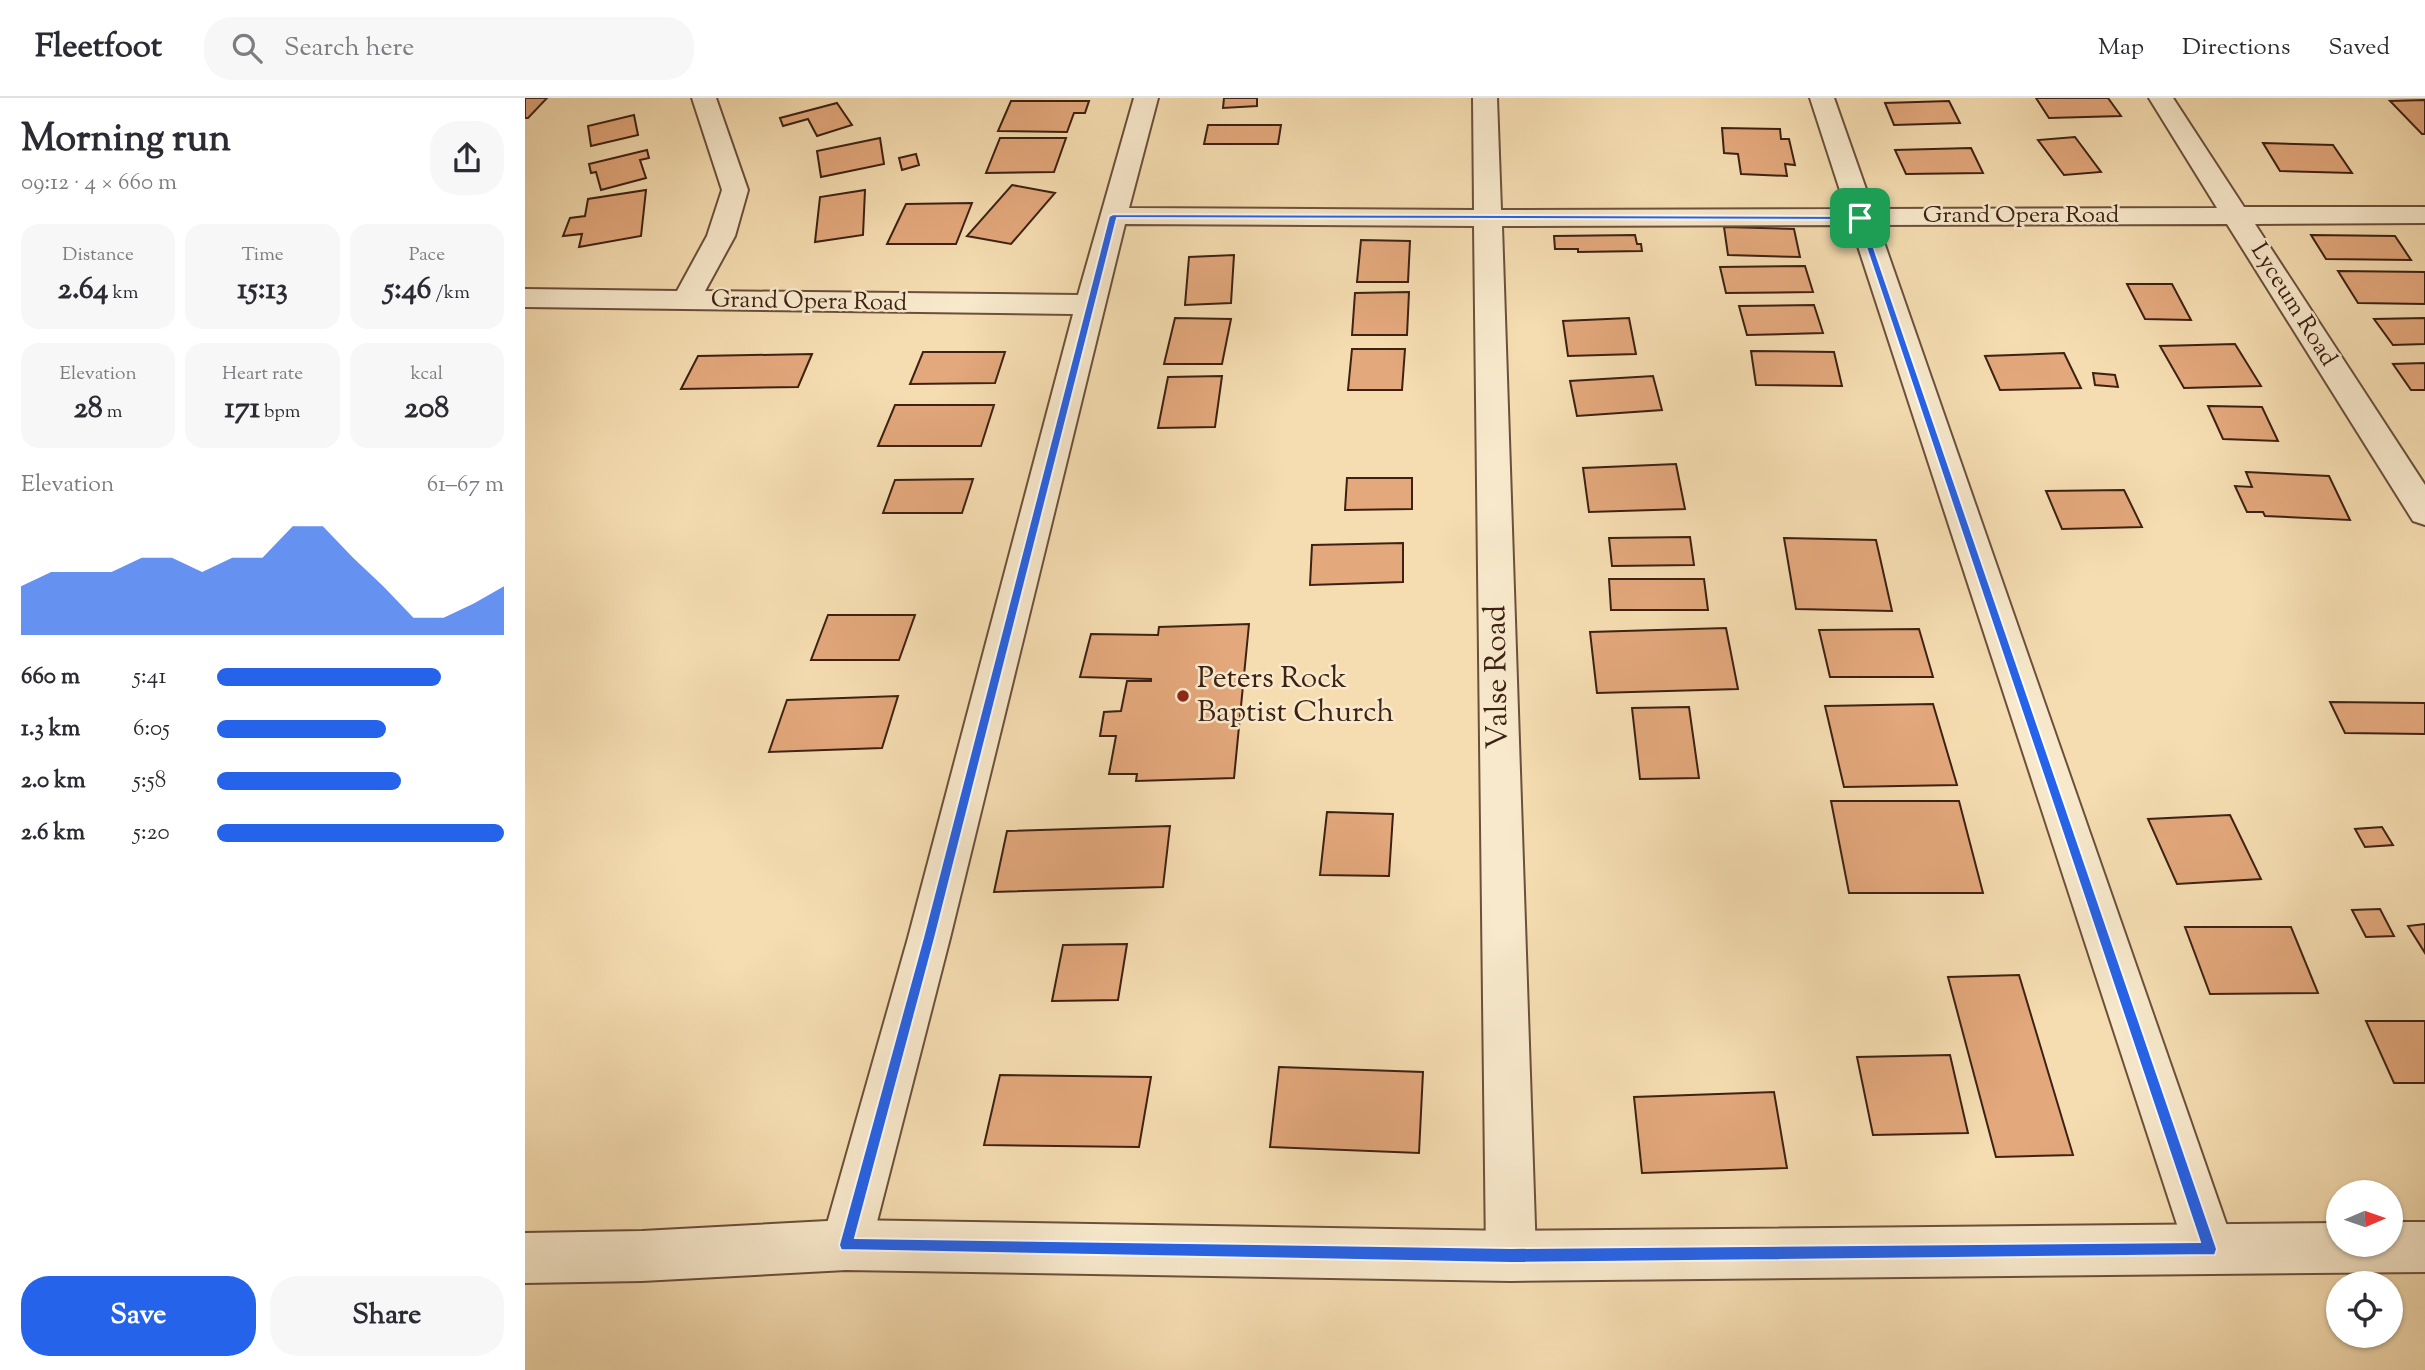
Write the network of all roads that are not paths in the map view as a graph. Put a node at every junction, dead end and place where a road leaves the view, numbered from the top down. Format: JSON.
{"nodes":[{"id":1,"x":704,"y":98,"type":"edge"},
{"id":2,"x":1146,"y":98,"type":"edge"},
{"id":3,"x":1485,"y":98,"type":"edge"},
{"id":4,"x":1822,"y":98,"type":"edge"},
{"id":5,"x":2161,"y":98,"type":"edge"},
{"id":6,"x":2236,"y":215,"type":"junction"},
{"id":7,"x":2425,"y":215,"type":"edge"},
{"id":8,"x":1113,"y":216,"type":"junction"},
{"id":9,"x":1486,"y":218,"type":"junction"},
{"id":10,"x":1860,"y":218,"type":"junction"},
{"id":11,"x":525,"y":298,"type":"edge"},
{"id":12,"x":686,"y":300,"type":"junction"},
{"id":13,"x":1092,"y":305,"type":"junction"},
{"id":14,"x":2425,"y":512,"type":"edge"},
{"id":15,"x":846,"y":1245,"type":"junction"},
{"id":16,"x":2425,"y":1247,"type":"edge"},
{"id":17,"x":2210,"y":1249,"type":"junction"},
{"id":18,"x":1511,"y":1255,"type":"junction"},
{"id":19,"x":533,"y":1258,"type":"edge"}],
"edges":[{"from":1,"to":12,"type":"street"},
{"from":2,"to":8,"type":"street"},
{"from":3,"to":9,"type":"street","name":"Valse Road"},
{"from":4,"to":10,"type":"street"},
{"from":5,"to":6,"type":"street","name":"Lyceum Road"},
{"from":6,"to":7,"type":"street","name":"Grand Opera Road"},
{"from":6,"to":10,"type":"street","name":"Grand Opera Road"},
{"from":6,"to":14,"type":"street","name":"Lyceum Road"},
{"from":8,"to":9,"type":"street","name":"Grand Opera Road"},
{"from":8,"to":13,"type":"street"},
{"from":9,"to":10,"type":"street","name":"Grand Opera Road"},
{"from":9,"to":18,"type":"street","name":"Valse Road"},
{"from":10,"to":17,"type":"street"},
{"from":11,"to":12,"type":"street","name":"Grand Opera Road"},
{"from":12,"to":13,"type":"street","name":"Grand Opera Road"},
{"from":13,"to":15,"type":"street"},
{"from":15,"to":18,"type":"street"},
{"from":15,"to":19,"type":"street"},
{"from":16,"to":17,"type":"street"},
{"from":17,"to":18,"type":"street"}]}
